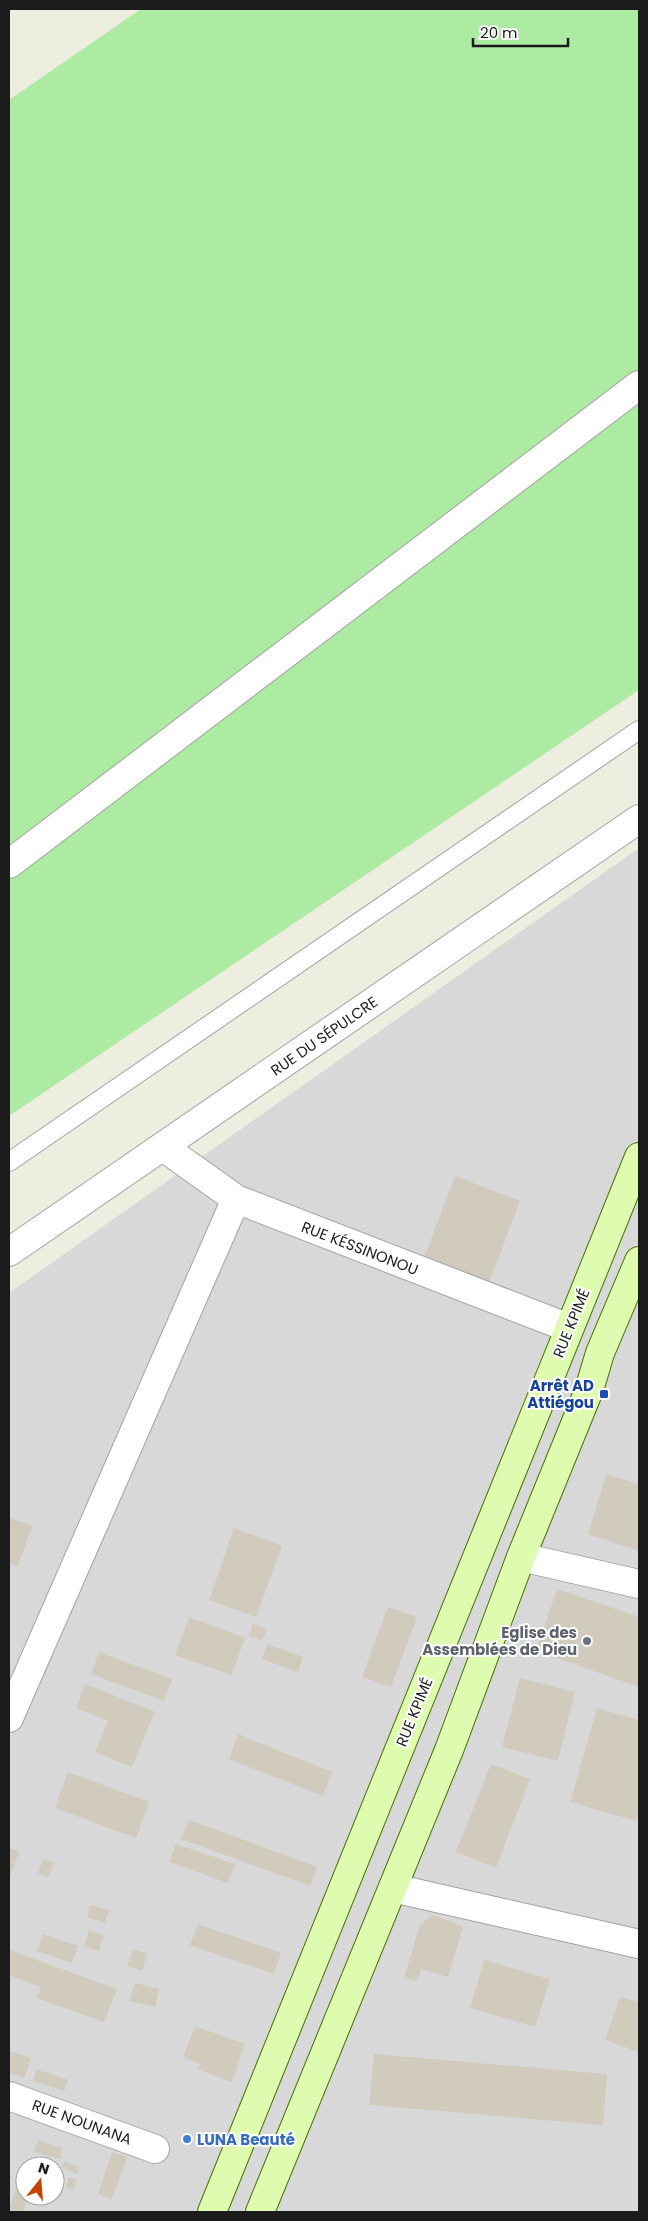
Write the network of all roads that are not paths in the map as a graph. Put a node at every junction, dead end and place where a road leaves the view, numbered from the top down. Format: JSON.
{"nodes":[{"id":1,"x":639,"y":385,"type":"edge"},
{"id":2,"x":639,"y":730,"type":"edge"},
{"id":3,"x":639,"y":819,"type":"edge"},
{"id":4,"x":9,"y":864,"type":"edge"},
{"id":5,"x":163,"y":1147,"type":"junction"},
{"id":6,"x":639,"y":1157,"type":"edge"},
{"id":7,"x":9,"y":1162,"type":"edge"},
{"id":8,"x":236,"y":1200,"type":"junction"},
{"id":9,"x":9,"y":1252,"type":"edge"},
{"id":10,"x":639,"y":1262,"type":"edge"},
{"id":11,"x":569,"y":1328,"type":"junction"},
{"id":12,"x":521,"y":1557,"type":"junction"},
{"id":13,"x":639,"y":1584,"type":"edge"},
{"id":14,"x":12,"y":1703,"type":"edge"},
{"id":15,"x":393,"y":1888,"type":"junction"},
{"id":16,"x":639,"y":1944,"type":"edge"},
{"id":17,"x":9,"y":2096,"type":"edge"},
{"id":18,"x":155,"y":2149,"type":"dead end"},
{"id":19,"x":212,"y":2212,"type":"edge"},
{"id":20,"x":260,"y":2212,"type":"edge"}],
"edges":[{"from":1,"to":4,"type":"street"},
{"from":2,"to":7,"type":"lane"},
{"from":3,"to":5,"type":"street","name":"RUE DU SÉPULCRE"},
{"from":5,"to":8,"type":"street","name":"RUE KÉSSINONOU"},
{"from":5,"to":9,"type":"street","name":"RUE DU SÉPULCRE"},
{"from":6,"to":11,"type":"main road","name":"RUE KPIMÉ"},
{"from":8,"to":11,"type":"street","name":"RUE KÉSSINONOU"},
{"from":8,"to":14,"type":"street"},
{"from":10,"to":12,"type":"main road"},
{"from":11,"to":19,"type":"main road","name":"RUE KPIMÉ"},
{"from":12,"to":13,"type":"street"},
{"from":12,"to":15,"type":"main road"},
{"from":15,"to":16,"type":"street"},
{"from":15,"to":20,"type":"main road"},
{"from":17,"to":18,"type":"street","name":"RUE NOUNANA"}]}
